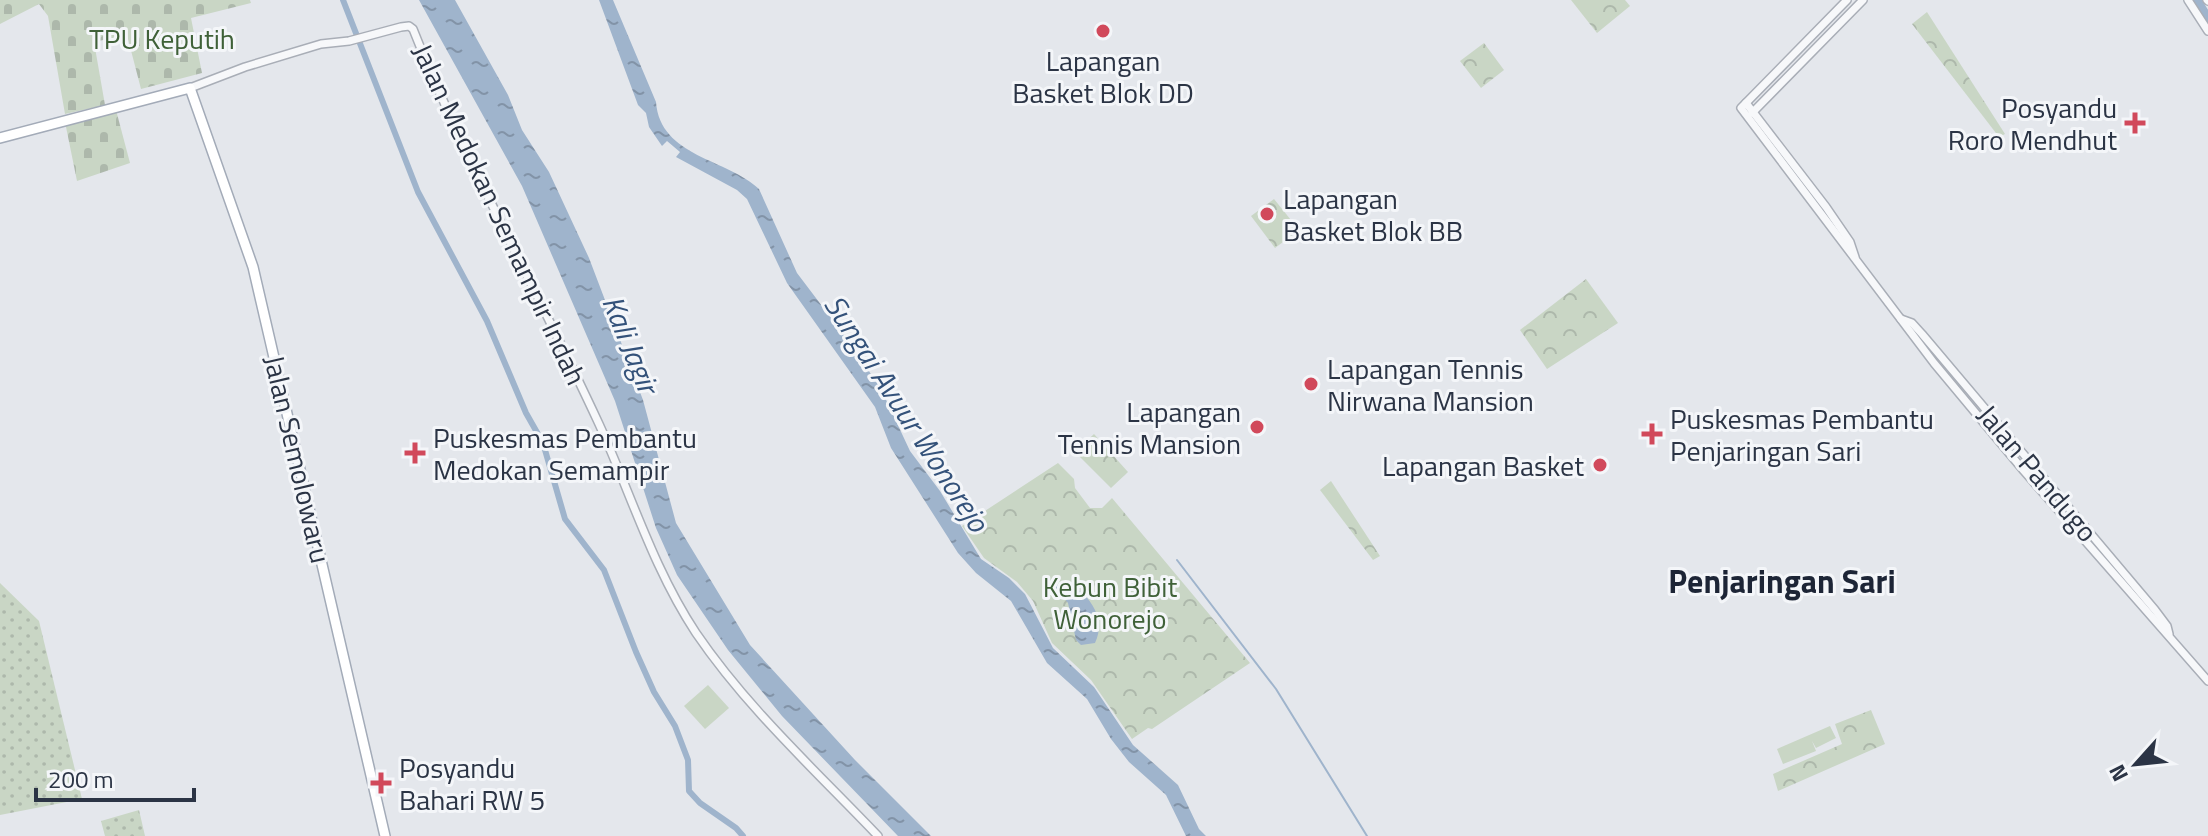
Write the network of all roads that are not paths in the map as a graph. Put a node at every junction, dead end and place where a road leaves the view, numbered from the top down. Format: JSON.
{"nodes":[{"id":1,"x":1847,"y":0,"type":"edge"},
{"id":2,"x":1863,"y":0,"type":"edge"},
{"id":3,"x":2188,"y":0,"type":"edge"},
{"id":4,"x":2208,"y":31,"type":"edge"},
{"id":5,"x":190,"y":88,"type":"junction"},
{"id":6,"x":1750,"y":114,"type":"junction"},
{"id":7,"x":0,"y":138,"type":"edge"},
{"id":8,"x":2208,"y":681,"type":"edge"},
{"id":9,"x":385,"y":836,"type":"edge"},
{"id":10,"x":878,"y":836,"type":"edge"}],
"edges":[{"from":1,"to":6,"type":"street","name":"Jalan Pandugo"},
{"from":2,"to":6,"type":"street"},
{"from":3,"to":4,"type":"street"},
{"from":5,"to":7,"type":"main road"},
{"from":5,"to":9,"type":"main road","name":"Jalan Semolowaru"},
{"from":5,"to":10,"type":"street","name":"Jalan Medokan Semampir Indah"},
{"from":6,"to":8,"type":"street","name":"Jalan Pandugo"}]}
